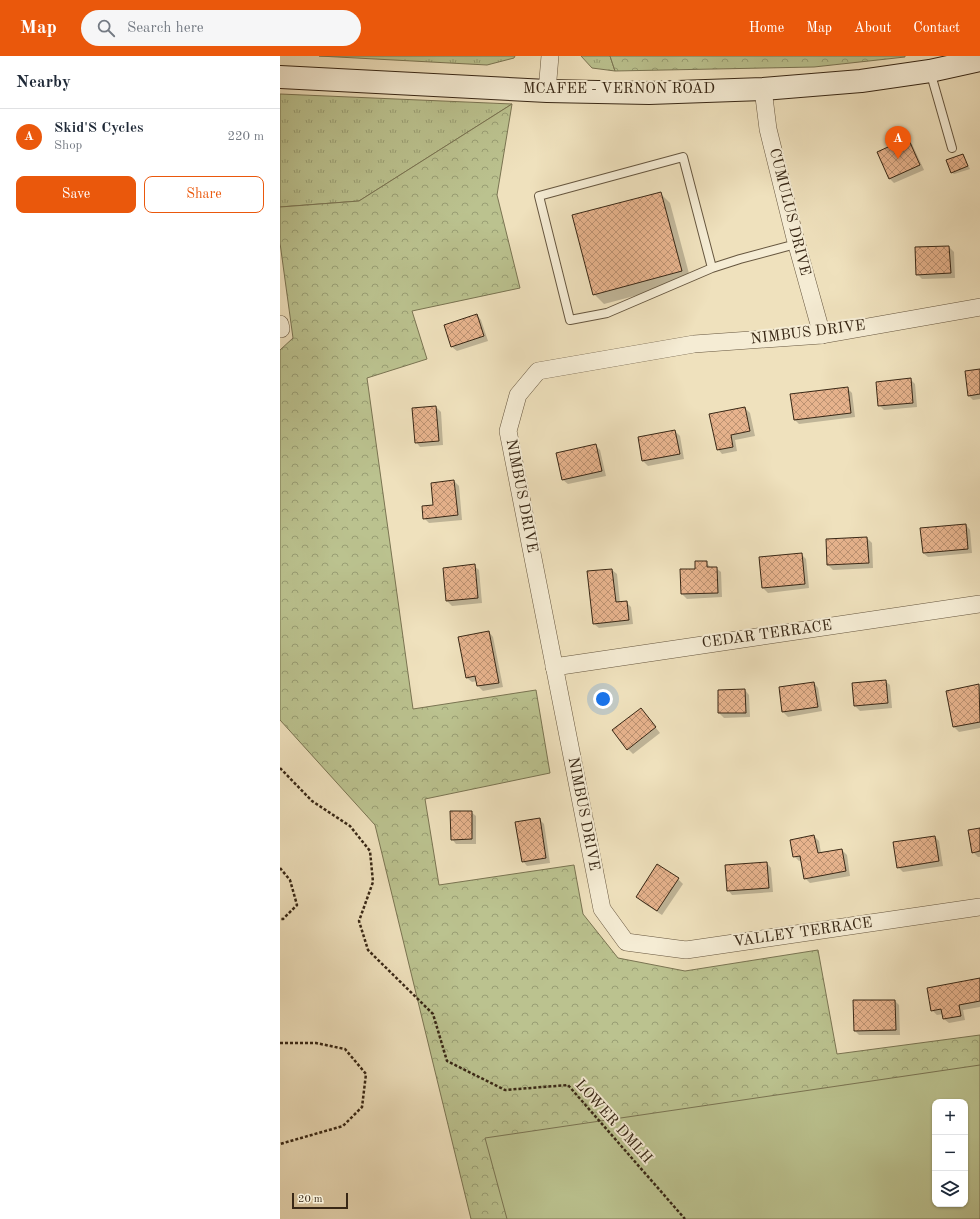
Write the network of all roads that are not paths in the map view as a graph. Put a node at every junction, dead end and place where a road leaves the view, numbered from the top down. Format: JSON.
{"nodes":[{"id":1,"x":550,"y":56,"type":"edge"},
{"id":2,"x":980,"y":60,"type":"edge"},
{"id":3,"x":930,"y":70,"type":"junction"},
{"id":4,"x":280,"y":77,"type":"edge"},
{"id":5,"x":763,"y":88,"type":"junction"},
{"id":6,"x":547,"y":91,"type":"junction"},
{"id":7,"x":952,"y":148,"type":"dead end"},
{"id":8,"x":796,"y":244,"type":"junction"},
{"id":9,"x":712,"y":268,"type":"junction"},
{"id":10,"x":980,"y":307,"type":"edge"},
{"id":11,"x":822,"y":335,"type":"junction"},
{"id":12,"x":980,"y":604,"type":"edge"},
{"id":13,"x":554,"y":667,"type":"junction"},
{"id":14,"x":980,"y":907,"type":"edge"},
{"id":15,"x":626,"y":942,"type":"joint"}],
"edges":[{"from":1,"to":6,"type":"street"},
{"from":2,"to":3,"type":"main road","name":"MCAFEE - VERNON ROAD"},
{"from":3,"to":5,"type":"main road","name":"MCAFEE - VERNON ROAD"},
{"from":3,"to":7,"type":"lane"},
{"from":4,"to":6,"type":"main road","name":"MCAFEE - VERNON ROAD"},
{"from":5,"to":6,"type":"main road","name":"MCAFEE - VERNON ROAD"},
{"from":5,"to":8,"type":"street","name":"CUMULUS DRIVE"},
{"from":8,"to":9,"type":"lane"},
{"from":8,"to":11,"type":"street","name":"CUMULUS DRIVE"},
{"from":9,"to":9,"type":"lane"},
{"from":10,"to":11,"type":"street","name":"NIMBUS DRIVE"},
{"from":11,"to":13,"type":"street","name":"NIMBUS DRIVE"},
{"from":12,"to":13,"type":"street","name":"CEDAR TERRACE"},
{"from":13,"to":15,"type":"street","name":"NIMBUS DRIVE"},
{"from":14,"to":15,"type":"street","name":"VALLEY TERRACE"}]}
